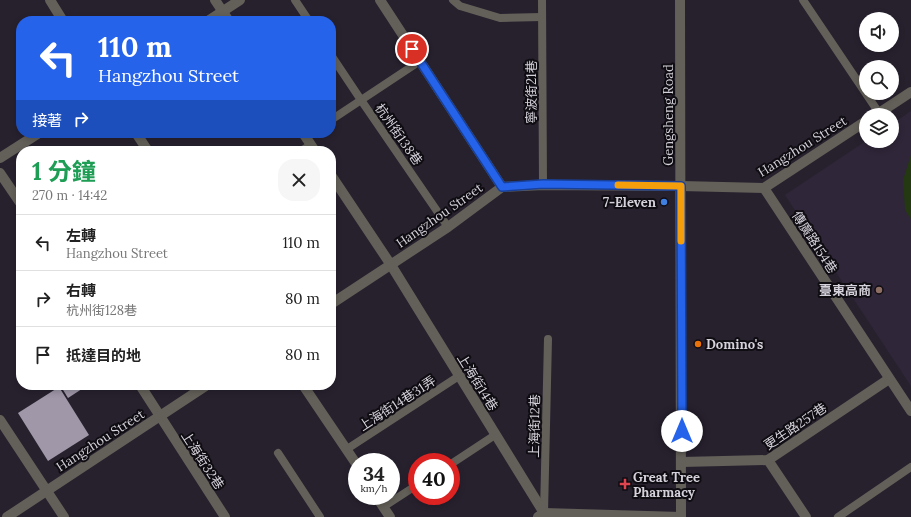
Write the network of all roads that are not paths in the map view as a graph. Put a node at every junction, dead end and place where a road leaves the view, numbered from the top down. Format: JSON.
{"nodes":[{"id":1,"x":50,"y":0,"type":"edge"},
{"id":2,"x":215,"y":0,"type":"edge"},
{"id":3,"x":240,"y":0,"type":"edge"},
{"id":4,"x":295,"y":0,"type":"edge"},
{"id":5,"x":380,"y":0,"type":"edge"},
{"id":6,"x":453,"y":0,"type":"edge"},
{"id":7,"x":542,"y":0,"type":"edge"},
{"id":8,"x":680,"y":0,"type":"edge"},
{"id":9,"x":803,"y":0,"type":"edge"},
{"id":10,"x":223,"y":11,"type":"junction"},
{"id":11,"x":60,"y":16,"type":"edge"},
{"id":12,"x":216,"y":16,"type":"edge"},
{"id":13,"x":226,"y":16,"type":"edge"},
{"id":14,"x":306,"y":16,"type":"edge"},
{"id":15,"x":542,"y":18,"type":"junction"},
{"id":16,"x":420,"y":61,"type":"junction"},
{"id":17,"x":336,"y":63,"type":"edge"},
{"id":18,"x":911,"y":92,"type":"edge"},
{"id":19,"x":360,"y":100,"type":"junction"},
{"id":20,"x":873,"y":108,"type":"edge"},
{"id":21,"x":886,"y":108,"type":"edge"},
{"id":22,"x":336,"y":117,"type":"edge"},
{"id":23,"x":859,"y":126,"type":"edge"},
{"id":24,"x":31,"y":138,"type":"edge"},
{"id":25,"x":19,"y":146,"type":"edge"},
{"id":26,"x":16,"y":148,"type":"edge"},
{"id":27,"x":0,"y":158,"type":"edge"},
{"id":28,"x":0,"y":172,"type":"edge"},
{"id":29,"x":336,"y":182,"type":"edge"},
{"id":30,"x":543,"y":184,"type":"junction"},
{"id":31,"x":681,"y":186,"type":"junction"},
{"id":32,"x":502,"y":187,"type":"junction"},
{"id":33,"x":764,"y":188,"type":"junction"},
{"id":34,"x":16,"y":196,"type":"edge"},
{"id":35,"x":448,"y":227,"type":"junction"},
{"id":36,"x":391,"y":265,"type":"junction"},
{"id":37,"x":336,"y":301,"type":"edge"},
{"id":38,"x":548,"y":339,"type":"dead end"},
{"id":39,"x":459,"y":376,"type":"junction"},
{"id":40,"x":889,"y":379,"type":"junction"},
{"id":41,"x":143,"y":390,"type":"edge"},
{"id":42,"x":199,"y":390,"type":"edge"},
{"id":43,"x":306,"y":390,"type":"edge"},
{"id":44,"x":911,"y":411,"type":"edge"},
{"id":45,"x":160,"y":416,"type":"junction"},
{"id":46,"x":0,"y":420,"type":"edge"},
{"id":47,"x":495,"y":435,"type":"junction"},
{"id":48,"x":347,"y":450,"type":"junction"},
{"id":49,"x":278,"y":453,"type":"dead end"},
{"id":50,"x":349,"y":453,"type":"edge"},
{"id":51,"x":460,"y":458,"type":"edge"},
{"id":52,"x":768,"y":460,"type":"junction"},
{"id":53,"x":682,"y":462,"type":"junction"},
{"id":54,"x":911,"y":467,"type":"edge"},
{"id":55,"x":47,"y":490,"type":"junction"},
{"id":56,"x":408,"y":492,"type":"edge"},
{"id":57,"x":383,"y":507,"type":"joint"},
{"id":58,"x":541,"y":515,"type":"edge"},
{"id":59,"x":7,"y":517,"type":"edge"},
{"id":60,"x":64,"y":517,"type":"edge"},
{"id":61,"x":225,"y":517,"type":"edge"},
{"id":62,"x":320,"y":517,"type":"edge"},
{"id":63,"x":390,"y":517,"type":"edge"},
{"id":64,"x":681,"y":517,"type":"edge"},
{"id":65,"x":806,"y":517,"type":"edge"},
{"id":66,"x":838,"y":517,"type":"edge"}],
"edges":[{"from":1,"to":11,"type":"street"},
{"from":2,"to":10,"type":"street"},
{"from":3,"to":10,"type":"street"},
{"from":4,"to":14,"type":"lane"},
{"from":5,"to":16,"type":"street"},
{"from":6,"to":15,"type":"lane"},
{"from":7,"to":15,"type":"lane","name":"寧波街21巷"},
{"from":8,"to":31,"type":"street","name":"Gengsheng Road"},
{"from":9,"to":20,"type":"lane"},
{"from":10,"to":12,"type":"street"},
{"from":10,"to":13,"type":"street"},
{"from":15,"to":30,"type":"lane","name":"寧波街21巷"},
{"from":16,"to":19,"type":"lane"},
{"from":16,"to":32,"type":"street"},
{"from":17,"to":19,"type":"lane","name":"杭州街138巷"},
{"from":18,"to":21,"type":"street"},
{"from":19,"to":22,"type":"lane"},
{"from":19,"to":35,"type":"lane","name":"杭州街138巷"},
{"from":23,"to":33,"type":"street","name":"Hangzhou Street"},
{"from":24,"to":25,"type":"street"},
{"from":26,"to":27,"type":"street"},
{"from":28,"to":34,"type":"street"},
{"from":29,"to":36,"type":"street","name":"上海街14巷"},
{"from":30,"to":31,"type":"street","name":"Hangzhou Street"},
{"from":30,"to":32,"type":"street","name":"Hangzhou Street"},
{"from":31,"to":33,"type":"street","name":"Hangzhou Street"},
{"from":31,"to":53,"type":"street","name":"Gengsheng Road"},
{"from":32,"to":35,"type":"street","name":"Hangzhou Street"},
{"from":33,"to":40,"type":"street","name":"傳廣路154巷"},
{"from":35,"to":36,"type":"street","name":"Hangzhou Street"},
{"from":36,"to":37,"type":"street","name":"Hangzhou Street"},
{"from":36,"to":39,"type":"street","name":"上海街14巷"},
{"from":38,"to":58,"type":"lane","name":"上海街12巷"},
{"from":39,"to":47,"type":"street","name":"上海街14巷"},
{"from":39,"to":48,"type":"lane","name":"上海街14巷31弄"},
{"from":40,"to":44,"type":"street","name":"傳廣路154巷"},
{"from":40,"to":52,"type":"street","name":"更生路257巷"},
{"from":41,"to":45,"type":"street","name":"上海街32巷"},
{"from":42,"to":45,"type":"street","name":"Hangzhou Street"},
{"from":43,"to":48,"type":"street"},
{"from":45,"to":55,"type":"street","name":"Hangzhou Street"},
{"from":45,"to":61,"type":"street","name":"上海街32巷"},
{"from":46,"to":55,"type":"street"},
{"from":47,"to":51,"type":"lane"},
{"from":47,"to":58,"type":"street","name":"上海街14巷"},
{"from":48,"to":50,"type":"street"},
{"from":49,"to":62,"type":"lane"},
{"from":52,"to":53,"type":"street","name":"更生路257巷"},
{"from":52,"to":65,"type":"street"},
{"from":53,"to":64,"type":"street","name":"Gengsheng Road"},
{"from":54,"to":66,"type":"lane"},
{"from":55,"to":59,"type":"street","name":"Hangzhou Street"},
{"from":55,"to":60,"type":"street"},
{"from":56,"to":57,"type":"lane"},
{"from":57,"to":63,"type":"street"},
{"from":58,"to":64,"type":"street"}]}
